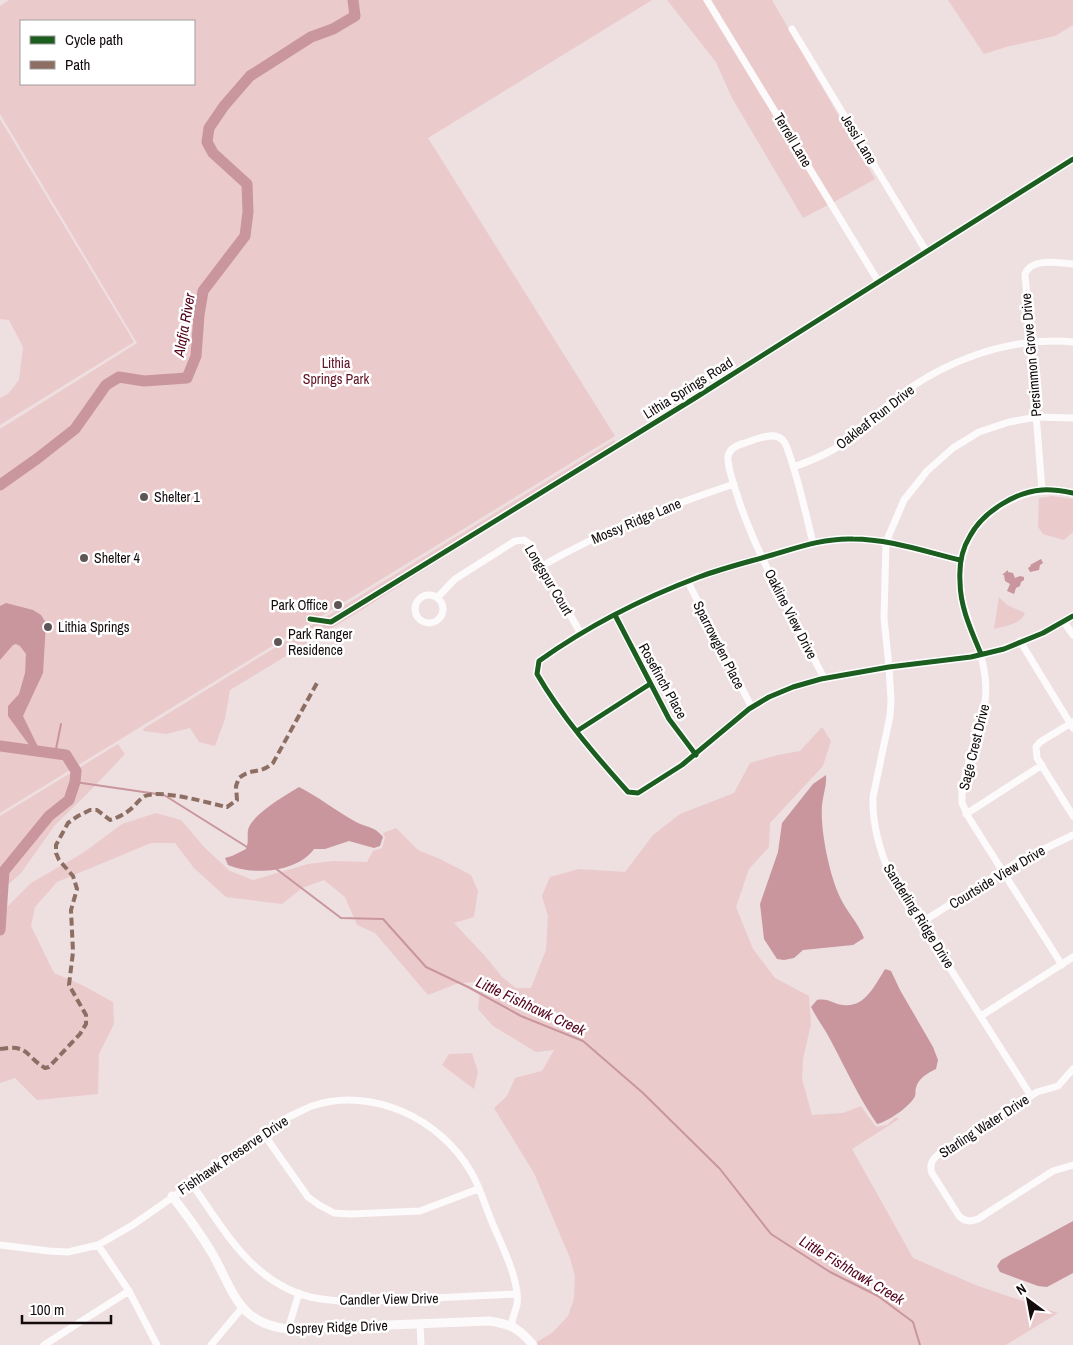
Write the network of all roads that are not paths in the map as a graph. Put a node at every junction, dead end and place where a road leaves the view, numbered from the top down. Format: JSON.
{"nodes":[{"id":1,"x":707,"y":0,"type":"edge"},
{"id":2,"x":792,"y":29,"type":"dead end"},
{"id":3,"x":1073,"y":159,"type":"edge"},
{"id":4,"x":926,"y":251,"type":"junction"},
{"id":5,"x":1073,"y":264,"type":"edge"},
{"id":6,"x":878,"y":281,"type":"junction"},
{"id":7,"x":1073,"y":342,"type":"edge"},
{"id":8,"x":1030,"y":344,"type":"junction"},
{"id":9,"x":1036,"y":417,"type":"junction"},
{"id":10,"x":1073,"y":418,"type":"edge"},
{"id":11,"x":793,"y":467,"type":"junction"},
{"id":12,"x":734,"y":484,"type":"junction"},
{"id":13,"x":1042,"y":490,"type":"junction"},
{"id":14,"x":1073,"y":493,"type":"edge"},
{"id":15,"x":886,"y":542,"type":"junction"},
{"id":16,"x":813,"y":544,"type":"junction"},
{"id":17,"x":762,"y":557,"type":"junction"},
{"id":18,"x":960,"y":560,"type":"junction"},
{"id":19,"x":542,"y":566,"type":"junction"},
{"id":20,"x":688,"y":582,"type":"junction"},
{"id":21,"x":437,"y":598,"type":"junction"},
{"id":22,"x":615,"y":615,"type":"junction"},
{"id":23,"x":1073,"y":616,"type":"edge"},
{"id":24,"x":310,"y":620,"type":"dead end"},
{"id":25,"x":1064,"y":622,"type":"junction"},
{"id":26,"x":581,"y":634,"type":"junction"},
{"id":27,"x":1073,"y":635,"type":"edge"},
{"id":28,"x":1020,"y":641,"type":"junction"},
{"id":29,"x":981,"y":654,"type":"junction"},
{"id":30,"x":889,"y":667,"type":"junction"},
{"id":31,"x":824,"y":678,"type":"junction"},
{"id":32,"x":650,"y":684,"type":"junction"},
{"id":33,"x":752,"y":708,"type":"junction"},
{"id":34,"x":1072,"y":725,"type":"edge"},
{"id":35,"x":576,"y":731,"type":"junction"},
{"id":36,"x":696,"y":755,"type":"junction"},
{"id":37,"x":1042,"y":765,"type":"junction"},
{"id":38,"x":966,"y":814,"type":"junction"},
{"id":39,"x":1073,"y":816,"type":"edge"},
{"id":40,"x":1073,"y":835,"type":"edge"},
{"id":41,"x":1003,"y":872,"type":"junction"},
{"id":42,"x":922,"y":922,"type":"junction"},
{"id":43,"x":1073,"y":957,"type":"edge"},
{"id":44,"x":1062,"y":964,"type":"junction"},
{"id":45,"x":980,"y":1016,"type":"junction"},
{"id":46,"x":1073,"y":1069,"type":"edge"},
{"id":47,"x":1031,"y":1096,"type":"junction"},
{"id":48,"x":263,"y":1133,"type":"junction"},
{"id":49,"x":1073,"y":1165,"type":"edge"},
{"id":50,"x":191,"y":1183,"type":"junction"},
{"id":51,"x":478,"y":1189,"type":"junction"},
{"id":52,"x":172,"y":1196,"type":"junction"},
{"id":53,"x":0,"y":1245,"type":"edge"},
{"id":54,"x":98,"y":1246,"type":"junction"},
{"id":55,"x":128,"y":1291,"type":"junction"},
{"id":56,"x":299,"y":1293,"type":"junction"},
{"id":57,"x":517,"y":1294,"type":"junction"},
{"id":58,"x":242,"y":1308,"type":"junction"},
{"id":59,"x":420,"y":1324,"type":"junction"},
{"id":60,"x":512,"y":1326,"type":"junction"},
{"id":61,"x":288,"y":1329,"type":"junction"},
{"id":62,"x":44,"y":1345,"type":"edge"},
{"id":63,"x":157,"y":1345,"type":"edge"},
{"id":64,"x":211,"y":1345,"type":"edge"},
{"id":65,"x":421,"y":1345,"type":"edge"},
{"id":66,"x":533,"y":1345,"type":"edge"}],
"edges":[{"from":1,"to":6,"type":"street","name":"Terrell Lane"},
{"from":2,"to":4,"type":"street","name":"Jessi Lane"},
{"from":3,"to":4,"type":"street","name":"Lithia Springs Road"},
{"from":4,"to":6,"type":"street","name":"Lithia Springs Road"},
{"from":5,"to":8,"type":"street","name":"Persimmon Grove Drive"},
{"from":6,"to":24,"type":"street","name":"Lithia Springs Road"},
{"from":7,"to":8,"type":"street","name":"Oakleaf Run Drive"},
{"from":8,"to":9,"type":"street","name":"Persimmon Grove Drive"},
{"from":8,"to":11,"type":"street","name":"Oakleaf Run Drive"},
{"from":9,"to":10,"type":"street","name":"Sanderling Ridge Drive"},
{"from":9,"to":13,"type":"street","name":"Persimmon Grove Drive"},
{"from":9,"to":15,"type":"street","name":"Sanderling Ridge Drive"},
{"from":11,"to":12,"type":"street","name":"Oakline View Drive"},
{"from":11,"to":16,"type":"street","name":"Oakline View Drive"},
{"from":12,"to":17,"type":"street","name":"Oakline View Drive"},
{"from":12,"to":19,"type":"street","name":"Mossy Ridge Lane"},
{"from":13,"to":14,"type":"street","name":"Sage Crest Drive"},
{"from":13,"to":18,"type":"street","name":"Sage Crest Drive"},
{"from":15,"to":16,"type":"street"},
{"from":15,"to":18,"type":"street"},
{"from":15,"to":30,"type":"street","name":"Sanderling Ridge Drive"},
{"from":16,"to":17,"type":"street"},
{"from":17,"to":20,"type":"street"},
{"from":17,"to":31,"type":"street","name":"Oakline View Drive"},
{"from":18,"to":29,"type":"street","name":"Sage Crest Drive"},
{"from":19,"to":21,"type":"street","name":"Longspur Court"},
{"from":19,"to":26,"type":"street","name":"Longspur Court"},
{"from":20,"to":22,"type":"street"},
{"from":20,"to":33,"type":"street","name":"Sparrowglen Place"},
{"from":21,"to":21,"type":"street","name":"Longspur Court"},
{"from":22,"to":26,"type":"street"},
{"from":22,"to":32,"type":"street","name":"Rosefinch Place"},
{"from":23,"to":25,"type":"street"},
{"from":25,"to":27,"type":"street"},
{"from":25,"to":28,"type":"street"},
{"from":26,"to":35,"type":"street"},
{"from":28,"to":29,"type":"street"},
{"from":28,"to":34,"type":"street"},
{"from":29,"to":30,"type":"street"},
{"from":29,"to":38,"type":"street","name":"Sage Crest Drive"},
{"from":30,"to":31,"type":"street"},
{"from":30,"to":42,"type":"street","name":"Sanderling Ridge Drive"},
{"from":31,"to":33,"type":"street"},
{"from":32,"to":35,"type":"street"},
{"from":32,"to":36,"type":"street","name":"Rosefinch Place"},
{"from":33,"to":36,"type":"street"},
{"from":34,"to":37,"type":"street"},
{"from":35,"to":36,"type":"street"},
{"from":37,"to":38,"type":"street"},
{"from":37,"to":39,"type":"street"},
{"from":38,"to":41,"type":"street","name":"Sage Crest Drive"},
{"from":40,"to":41,"type":"street","name":"Courtside View Drive"},
{"from":41,"to":42,"type":"street","name":"Courtside View Drive"},
{"from":41,"to":44,"type":"street","name":"Sage Crest Drive"},
{"from":42,"to":45,"type":"street","name":"Sanderling Ridge Drive"},
{"from":43,"to":44,"type":"street"},
{"from":44,"to":45,"type":"street"},
{"from":45,"to":47,"type":"street","name":"Sanderling Ridge Drive"},
{"from":46,"to":47,"type":"street","name":"Starling Water Drive"},
{"from":47,"to":49,"type":"street","name":"Starling Water Drive"},
{"from":48,"to":50,"type":"street","name":"Fishhawk Preserve Drive"},
{"from":48,"to":51,"type":"street"},
{"from":48,"to":51,"type":"street","name":"Fishhawk Preserve Drive"},
{"from":50,"to":52,"type":"street","name":"Fishhawk Preserve Drive"},
{"from":50,"to":56,"type":"street","name":"Candler View Drive"},
{"from":51,"to":57,"type":"street","name":"Fishhawk Preserve Drive"},
{"from":52,"to":54,"type":"street","name":"Fishhawk Preserve Drive"},
{"from":52,"to":58,"type":"street","name":"Osprey Ridge Drive"},
{"from":53,"to":54,"type":"street","name":"Fishhawk Preserve Drive"},
{"from":54,"to":55,"type":"street"},
{"from":55,"to":62,"type":"street"},
{"from":55,"to":63,"type":"street"},
{"from":56,"to":57,"type":"street","name":"Candler View Drive"},
{"from":56,"to":61,"type":"street"},
{"from":57,"to":60,"type":"street","name":"Fishhawk Preserve Drive"},
{"from":58,"to":61,"type":"street","name":"Osprey Ridge Drive"},
{"from":58,"to":64,"type":"street"},
{"from":59,"to":60,"type":"street","name":"Osprey Ridge Drive"},
{"from":59,"to":61,"type":"street","name":"Osprey Ridge Drive"},
{"from":59,"to":65,"type":"street"},
{"from":60,"to":66,"type":"street","name":"Osprey Ridge Drive"}]}
